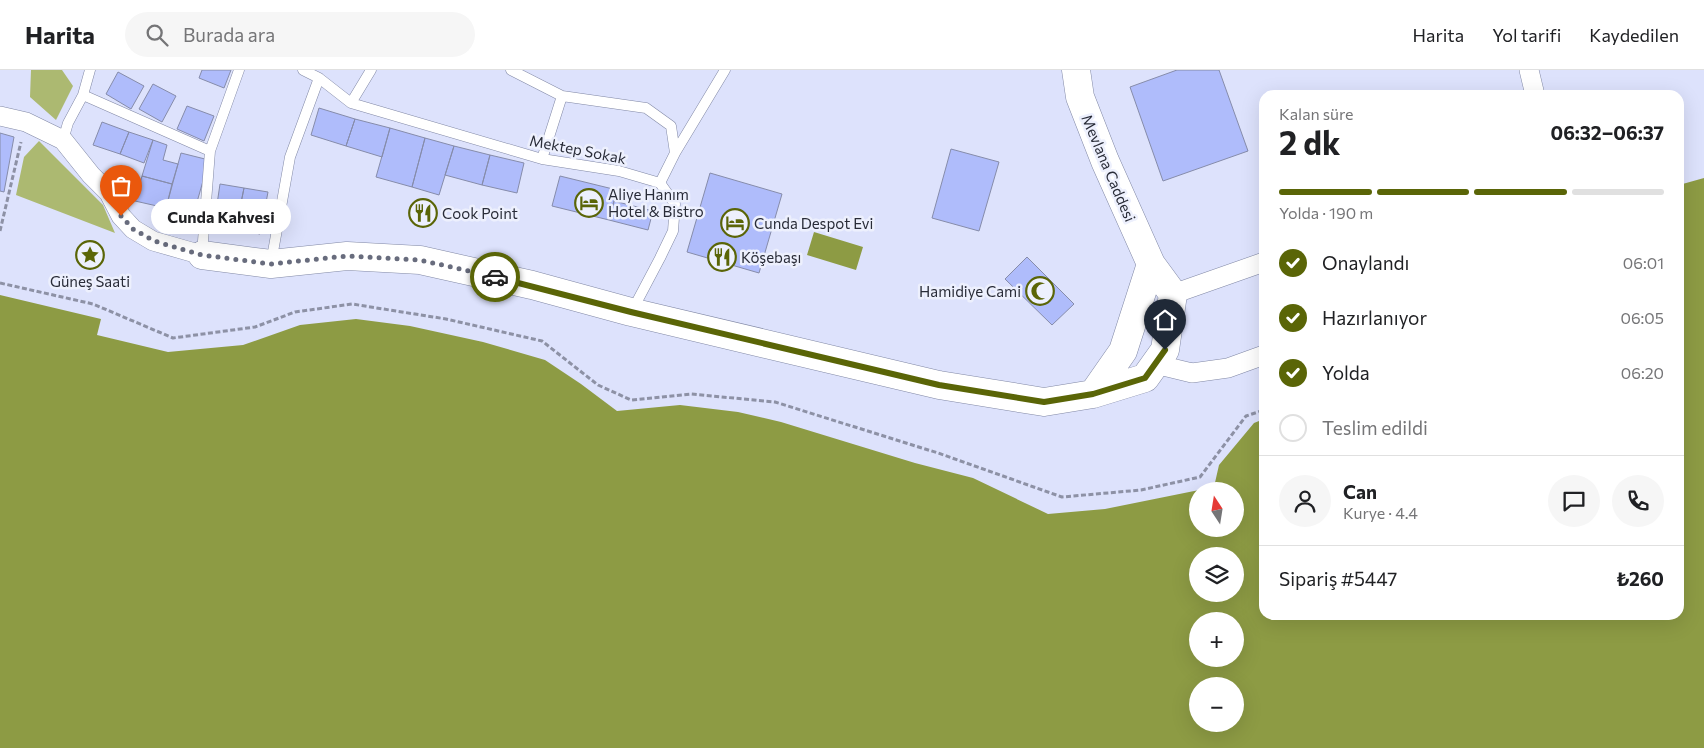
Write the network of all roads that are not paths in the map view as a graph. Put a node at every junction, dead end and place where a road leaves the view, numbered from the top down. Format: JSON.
{"nodes":[{"id":1,"x":90,"y":70,"type":"edge"},
{"id":2,"x":239,"y":70,"type":"edge"},
{"id":3,"x":302,"y":70,"type":"edge"},
{"id":4,"x":371,"y":70,"type":"edge"},
{"id":5,"x":511,"y":70,"type":"edge"},
{"id":6,"x":725,"y":70,"type":"edge"},
{"id":7,"x":1076,"y":70,"type":"edge"},
{"id":8,"x":1529,"y":70,"type":"edge"},
{"id":9,"x":320,"y":78,"type":"junction"},
{"id":10,"x":1534,"y":90,"type":"edge"},
{"id":11,"x":84,"y":95,"type":"junction"},
{"id":12,"x":562,"y":96,"type":"junction"},
{"id":13,"x":351,"y":103,"type":"junction"},
{"id":14,"x":0,"y":116,"type":"edge"},
{"id":15,"x":63,"y":140,"type":"junction"},
{"id":16,"x":210,"y":151,"type":"junction"},
{"id":17,"x":675,"y":153,"type":"junction"},
{"id":18,"x":542,"y":159,"type":"junction"},
{"id":19,"x":660,"y":183,"type":"junction"},
{"id":20,"x":202,"y":255,"type":"junction"},
{"id":21,"x":271,"y":264,"type":"junction"},
{"id":22,"x":1151,"y":264,"type":"junction"},
{"id":23,"x":1259,"y":264,"type":"edge"},
{"id":24,"x":1172,"y":294,"type":"junction"},
{"id":25,"x":631,"y":312,"type":"junction"},
{"id":26,"x":1259,"y":357,"type":"edge"},
{"id":27,"x":1155,"y":364,"type":"junction"},
{"id":28,"x":1093,"y":394,"type":"junction"}],
"edges":[{"from":1,"to":11,"type":"lane"},
{"from":2,"to":16,"type":"lane"},
{"from":3,"to":9,"type":"lane","name":"Mektep Sokak"},
{"from":4,"to":13,"type":"lane"},
{"from":5,"to":12,"type":"lane"},
{"from":6,"to":17,"type":"lane"},
{"from":7,"to":22,"type":"main road","name":"Mevlana Caddesi"},
{"from":8,"to":10,"type":"street"},
{"from":9,"to":13,"type":"lane","name":"Mektep Sokak"},
{"from":9,"to":21,"type":"lane"},
{"from":11,"to":15,"type":"lane"},
{"from":11,"to":16,"type":"lane"},
{"from":12,"to":17,"type":"lane"},
{"from":12,"to":18,"type":"lane"},
{"from":13,"to":18,"type":"lane","name":"Mektep Sokak"},
{"from":14,"to":15,"type":"street"},
{"from":15,"to":20,"type":"street"},
{"from":16,"to":20,"type":"lane"},
{"from":17,"to":19,"type":"lane"},
{"from":18,"to":19,"type":"lane","name":"Mektep Sokak"},
{"from":19,"to":25,"type":"lane"},
{"from":20,"to":21,"type":"main road"},
{"from":21,"to":25,"type":"main road"},
{"from":22,"to":24,"type":"main road","name":"Mevlana Caddesi"},
{"from":22,"to":28,"type":"main road"},
{"from":23,"to":24,"type":"street"},
{"from":24,"to":27,"type":"main road"},
{"from":25,"to":28,"type":"main road"},
{"from":26,"to":27,"type":"street"},
{"from":27,"to":28,"type":"main road"}]}
